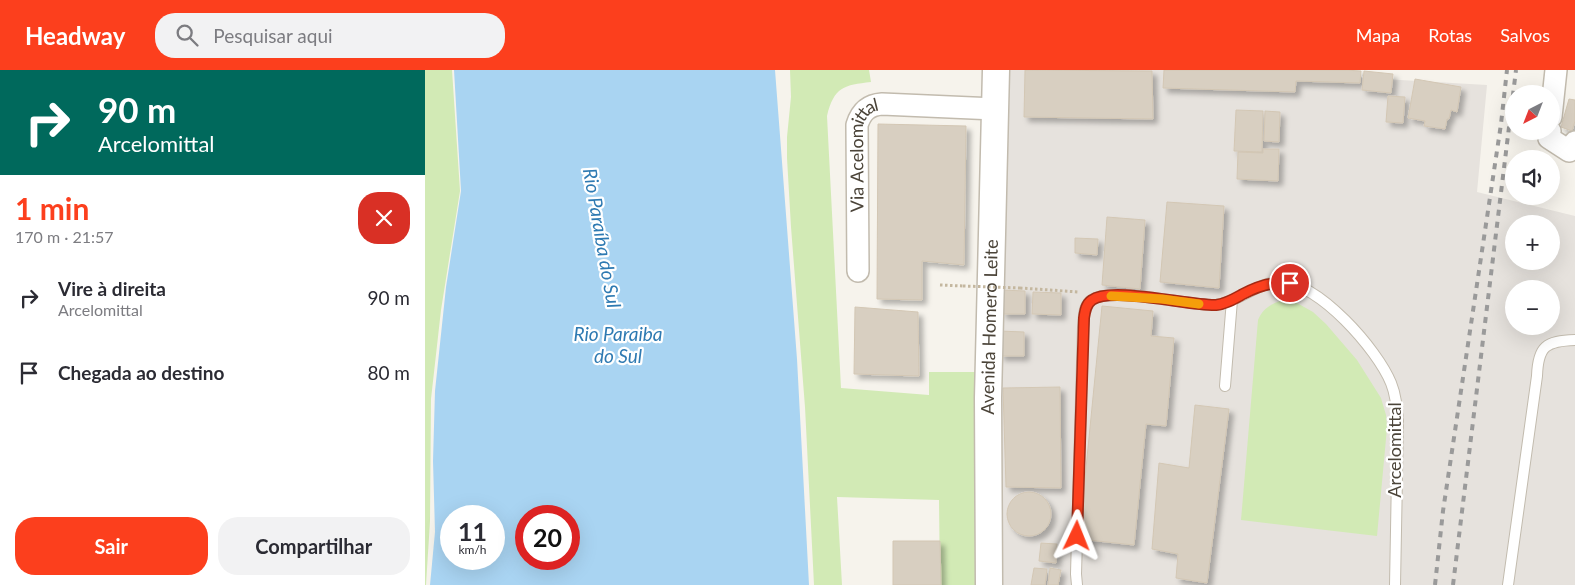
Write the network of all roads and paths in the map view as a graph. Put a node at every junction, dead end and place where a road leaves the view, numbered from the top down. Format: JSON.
{"nodes":[{"id":1,"x":996,"y":70,"type":"edge"},
{"id":2,"x":1556,"y":70,"type":"edge"},
{"id":3,"x":1554,"y":85,"type":"edge"},
{"id":4,"x":995,"y":109,"type":"junction"},
{"id":5,"x":1552,"y":140,"type":"edge"},
{"id":6,"x":1575,"y":142,"type":"edge"},
{"id":7,"x":857,"y":271,"type":"dead end"},
{"id":8,"x":940,"y":285,"type":"dead end"},
{"id":9,"x":1117,"y":295,"type":"junction"},
{"id":10,"x":1232,"y":300,"type":"junction"},
{"id":11,"x":1575,"y":340,"type":"edge"},
{"id":12,"x":1225,"y":386,"type":"dead end"},
{"id":13,"x":989,"y":585,"type":"edge"},
{"id":14,"x":1077,"y":585,"type":"edge"},
{"id":15,"x":1395,"y":585,"type":"edge"},
{"id":16,"x":1508,"y":585,"type":"edge"}],
"edges":[{"from":1,"to":4,"type":"street","name":"Avenida Homero Leite"},
{"from":2,"to":3,"type":"street"},
{"from":4,"to":7,"type":"street","name":"Via Acelomittal"},
{"from":4,"to":13,"type":"street","name":"Avenida Homero Leite"},
{"from":5,"to":6,"type":"street"},
{"from":8,"to":9,"type":"path","bridge":true},
{"from":9,"to":10,"type":"lane","name":"Arcelomittal"},
{"from":9,"to":14,"type":"lane","name":"Arcelomittal"},
{"from":10,"to":12,"type":"lane"},
{"from":10,"to":15,"type":"lane","name":"Arcelomittal"},
{"from":11,"to":16,"type":"lane"}]}
